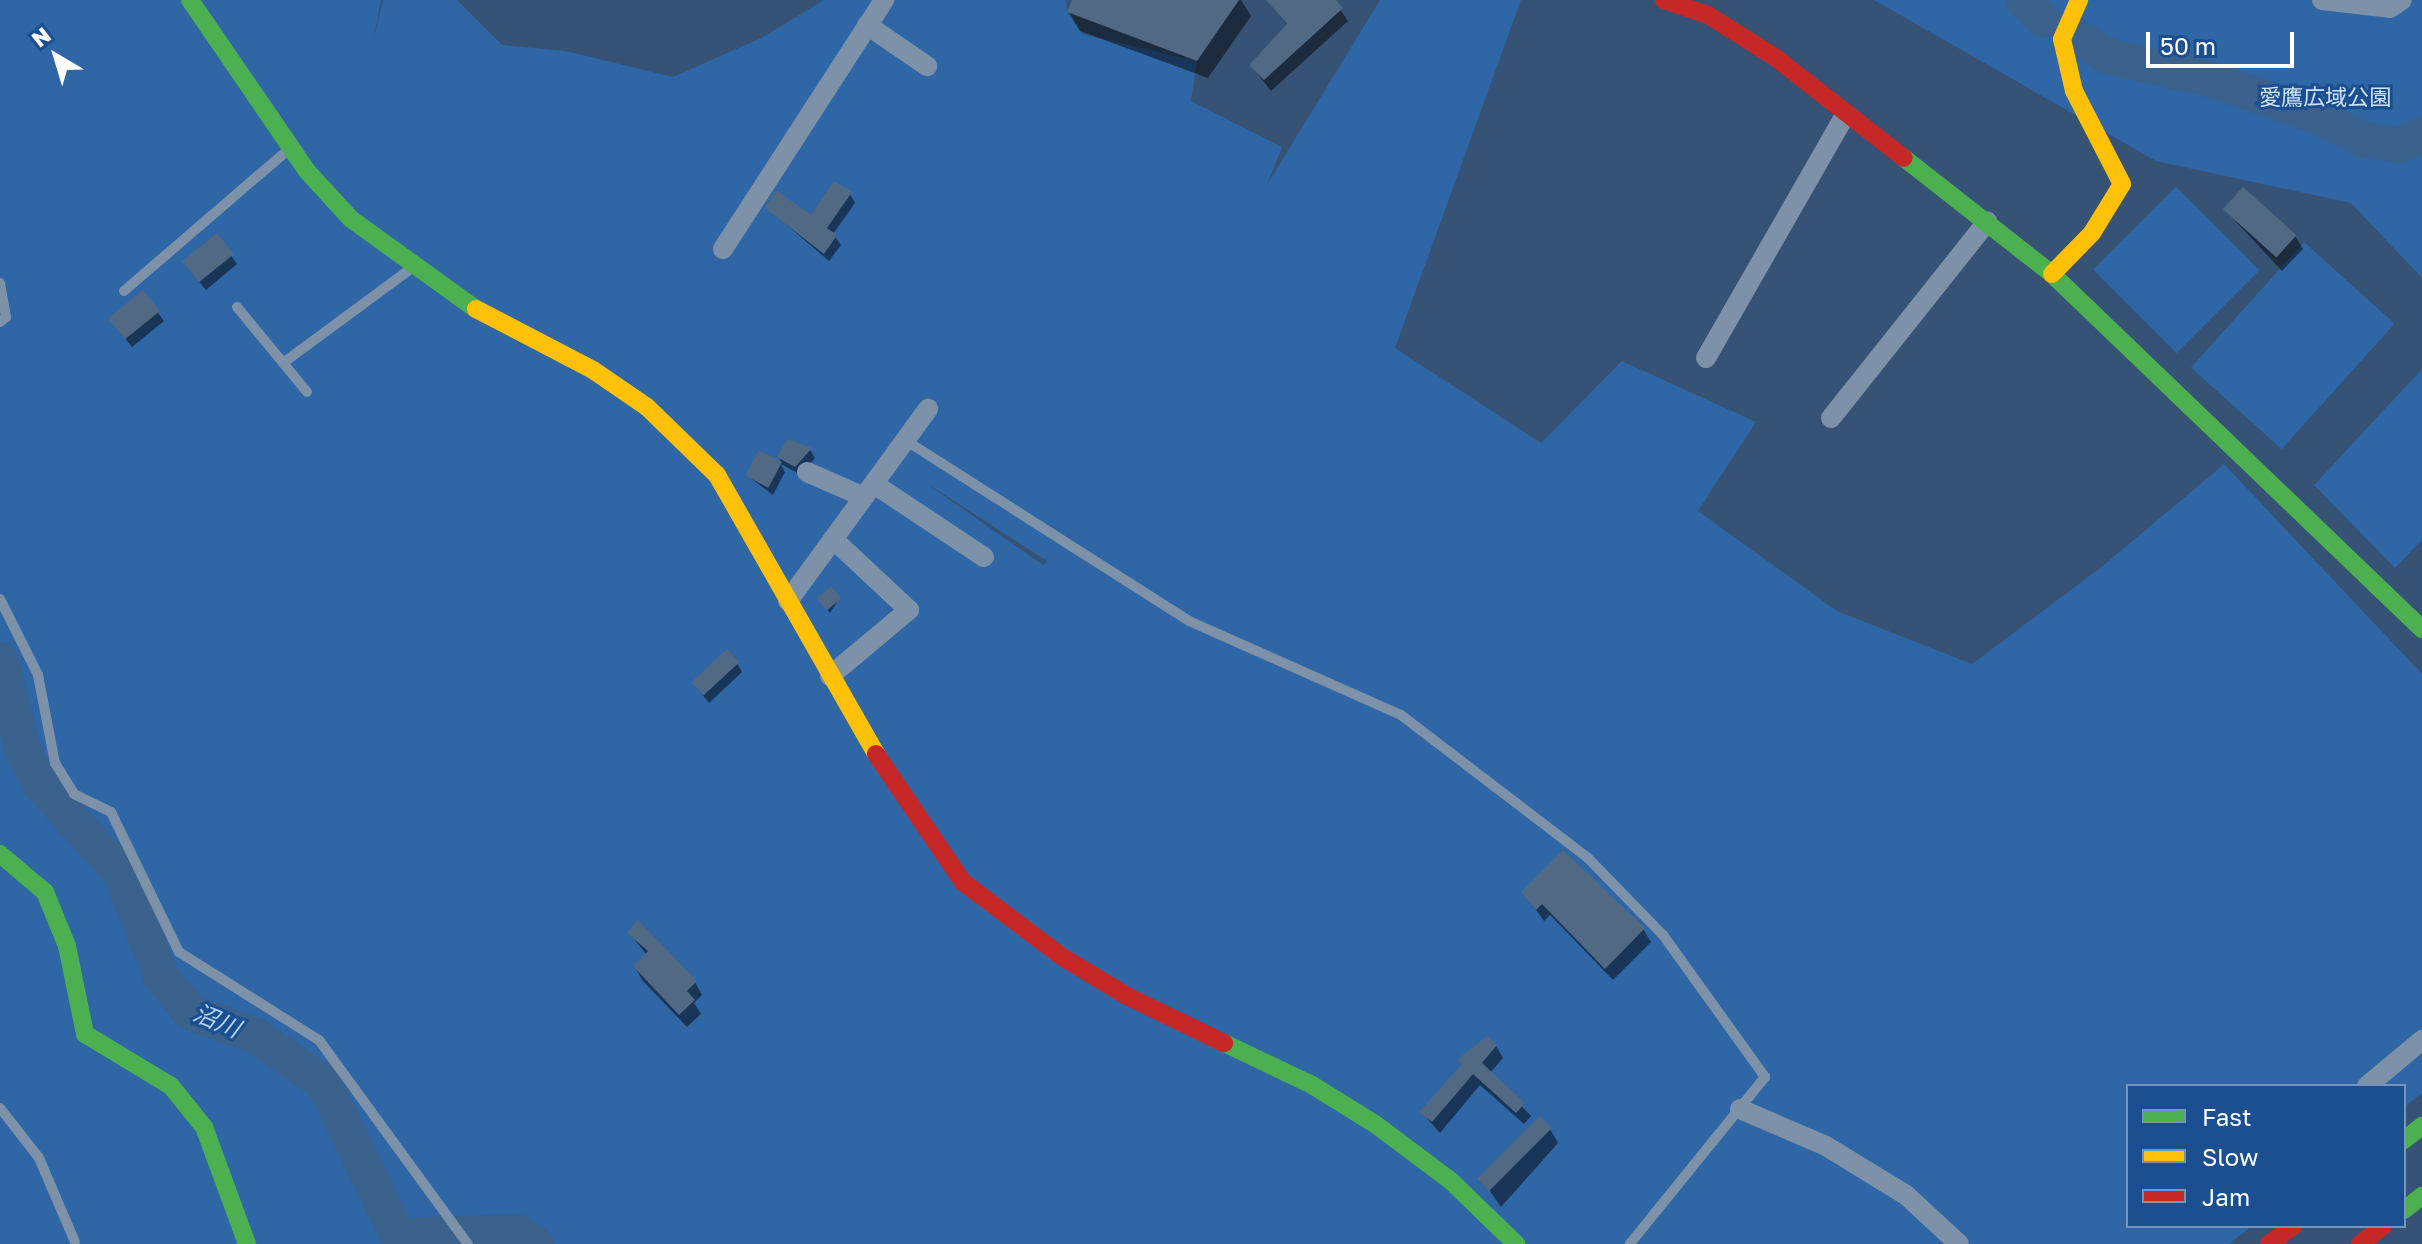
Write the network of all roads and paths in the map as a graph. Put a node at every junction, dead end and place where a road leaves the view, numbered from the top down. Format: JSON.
{"nodes":[{"id":1,"x":190,"y":0,"type":"edge"},
{"id":2,"x":884,"y":0,"type":"edge"},
{"id":3,"x":1664,"y":0,"type":"edge"},
{"id":4,"x":2079,"y":0,"type":"edge"},
{"id":5,"x":2322,"y":0,"type":"edge"},
{"id":6,"x":2402,"y":0,"type":"edge"},
{"id":7,"x":867,"y":25,"type":"junction"},
{"id":8,"x":927,"y":66,"type":"dead end"},
{"id":9,"x":1846,"y":114,"type":"junction"},
{"id":10,"x":290,"y":148,"type":"junction"},
{"id":11,"x":1987,"y":222,"type":"junction"},
{"id":12,"x":723,"y":249,"type":"dead end"},
{"id":13,"x":413,"y":267,"type":"junction"},
{"id":14,"x":2052,"y":274,"type":"junction"},
{"id":15,"x":0,"y":283,"type":"edge"},
{"id":16,"x":124,"y":291,"type":"dead end"},
{"id":17,"x":237,"y":307,"type":"dead end"},
{"id":18,"x":0,"y":322,"type":"edge"},
{"id":19,"x":1706,"y":358,"type":"dead end"},
{"id":20,"x":283,"y":363,"type":"junction"},
{"id":21,"x":307,"y":392,"type":"dead end"},
{"id":22,"x":928,"y":409,"type":"dead end"},
{"id":23,"x":1831,"y":418,"type":"dead end"},
{"id":24,"x":905,"y":440,"type":"junction"},
{"id":25,"x":807,"y":472,"type":"dead end"},
{"id":26,"x":869,"y":490,"type":"junction"},
{"id":27,"x":833,"y":539,"type":"junction"},
{"id":28,"x":984,"y":557,"type":"dead end"},
{"id":29,"x":0,"y":599,"type":"edge"},
{"id":30,"x":788,"y":601,"type":"junction"},
{"id":31,"x":2422,"y":629,"type":"edge"},
{"id":32,"x":830,"y":676,"type":"junction"},
{"id":33,"x":0,"y":854,"type":"edge"},
{"id":34,"x":2422,"y":1040,"type":"edge"},
{"id":35,"x":2369,"y":1084,"type":"edge"},
{"id":36,"x":0,"y":1108,"type":"edge"},
{"id":37,"x":1740,"y":1109,"type":"junction"},
{"id":38,"x":2422,"y":1126,"type":"edge"},
{"id":39,"x":2406,"y":1138,"type":"edge"},
{"id":40,"x":2422,"y":1196,"type":"edge"},
{"id":41,"x":2406,"y":1208,"type":"edge"},
{"id":42,"x":2290,"y":1228,"type":"edge"},
{"id":43,"x":2380,"y":1228,"type":"edge"},
{"id":44,"x":75,"y":1242,"type":"edge"},
{"id":45,"x":247,"y":1244,"type":"edge"},
{"id":46,"x":468,"y":1244,"type":"edge"},
{"id":47,"x":1516,"y":1244,"type":"edge"},
{"id":48,"x":1630,"y":1244,"type":"edge"},
{"id":49,"x":1959,"y":1244,"type":"edge"},
{"id":50,"x":2269,"y":1244,"type":"edge"},
{"id":51,"x":2360,"y":1244,"type":"edge"}],
"edges":[{"from":1,"to":10,"type":"main road"},
{"from":2,"to":7,"type":"street"},
{"from":3,"to":9,"type":"main road"},
{"from":4,"to":14,"type":"main road"},
{"from":5,"to":6,"type":"street"},
{"from":7,"to":8,"type":"street"},
{"from":7,"to":12,"type":"street"},
{"from":9,"to":11,"type":"main road"},
{"from":9,"to":19,"type":"street"},
{"from":10,"to":13,"type":"main road"},
{"from":10,"to":16,"type":"lane"},
{"from":11,"to":14,"type":"main road"},
{"from":11,"to":23,"type":"street"},
{"from":13,"to":20,"type":"lane"},
{"from":13,"to":30,"type":"main road"},
{"from":14,"to":31,"type":"main road"},
{"from":15,"to":18,"type":"lane"},
{"from":17,"to":20,"type":"lane"},
{"from":20,"to":21,"type":"lane"},
{"from":22,"to":24,"type":"street"},
{"from":24,"to":26,"type":"street"},
{"from":24,"to":37,"type":"lane"},
{"from":25,"to":26,"type":"street"},
{"from":26,"to":27,"type":"street"},
{"from":26,"to":28,"type":"street"},
{"from":27,"to":30,"type":"street"},
{"from":27,"to":32,"type":"street"},
{"from":29,"to":46,"type":"lane"},
{"from":30,"to":32,"type":"main road"},
{"from":32,"to":47,"type":"main road"},
{"from":33,"to":45,"type":"main road"},
{"from":34,"to":35,"type":"street"},
{"from":36,"to":44,"type":"lane"},
{"from":37,"to":48,"type":"lane"},
{"from":37,"to":49,"type":"street"},
{"from":38,"to":39,"type":"main road"},
{"from":40,"to":41,"type":"main road"},
{"from":42,"to":50,"type":"main road"},
{"from":43,"to":51,"type":"main road"}]}
